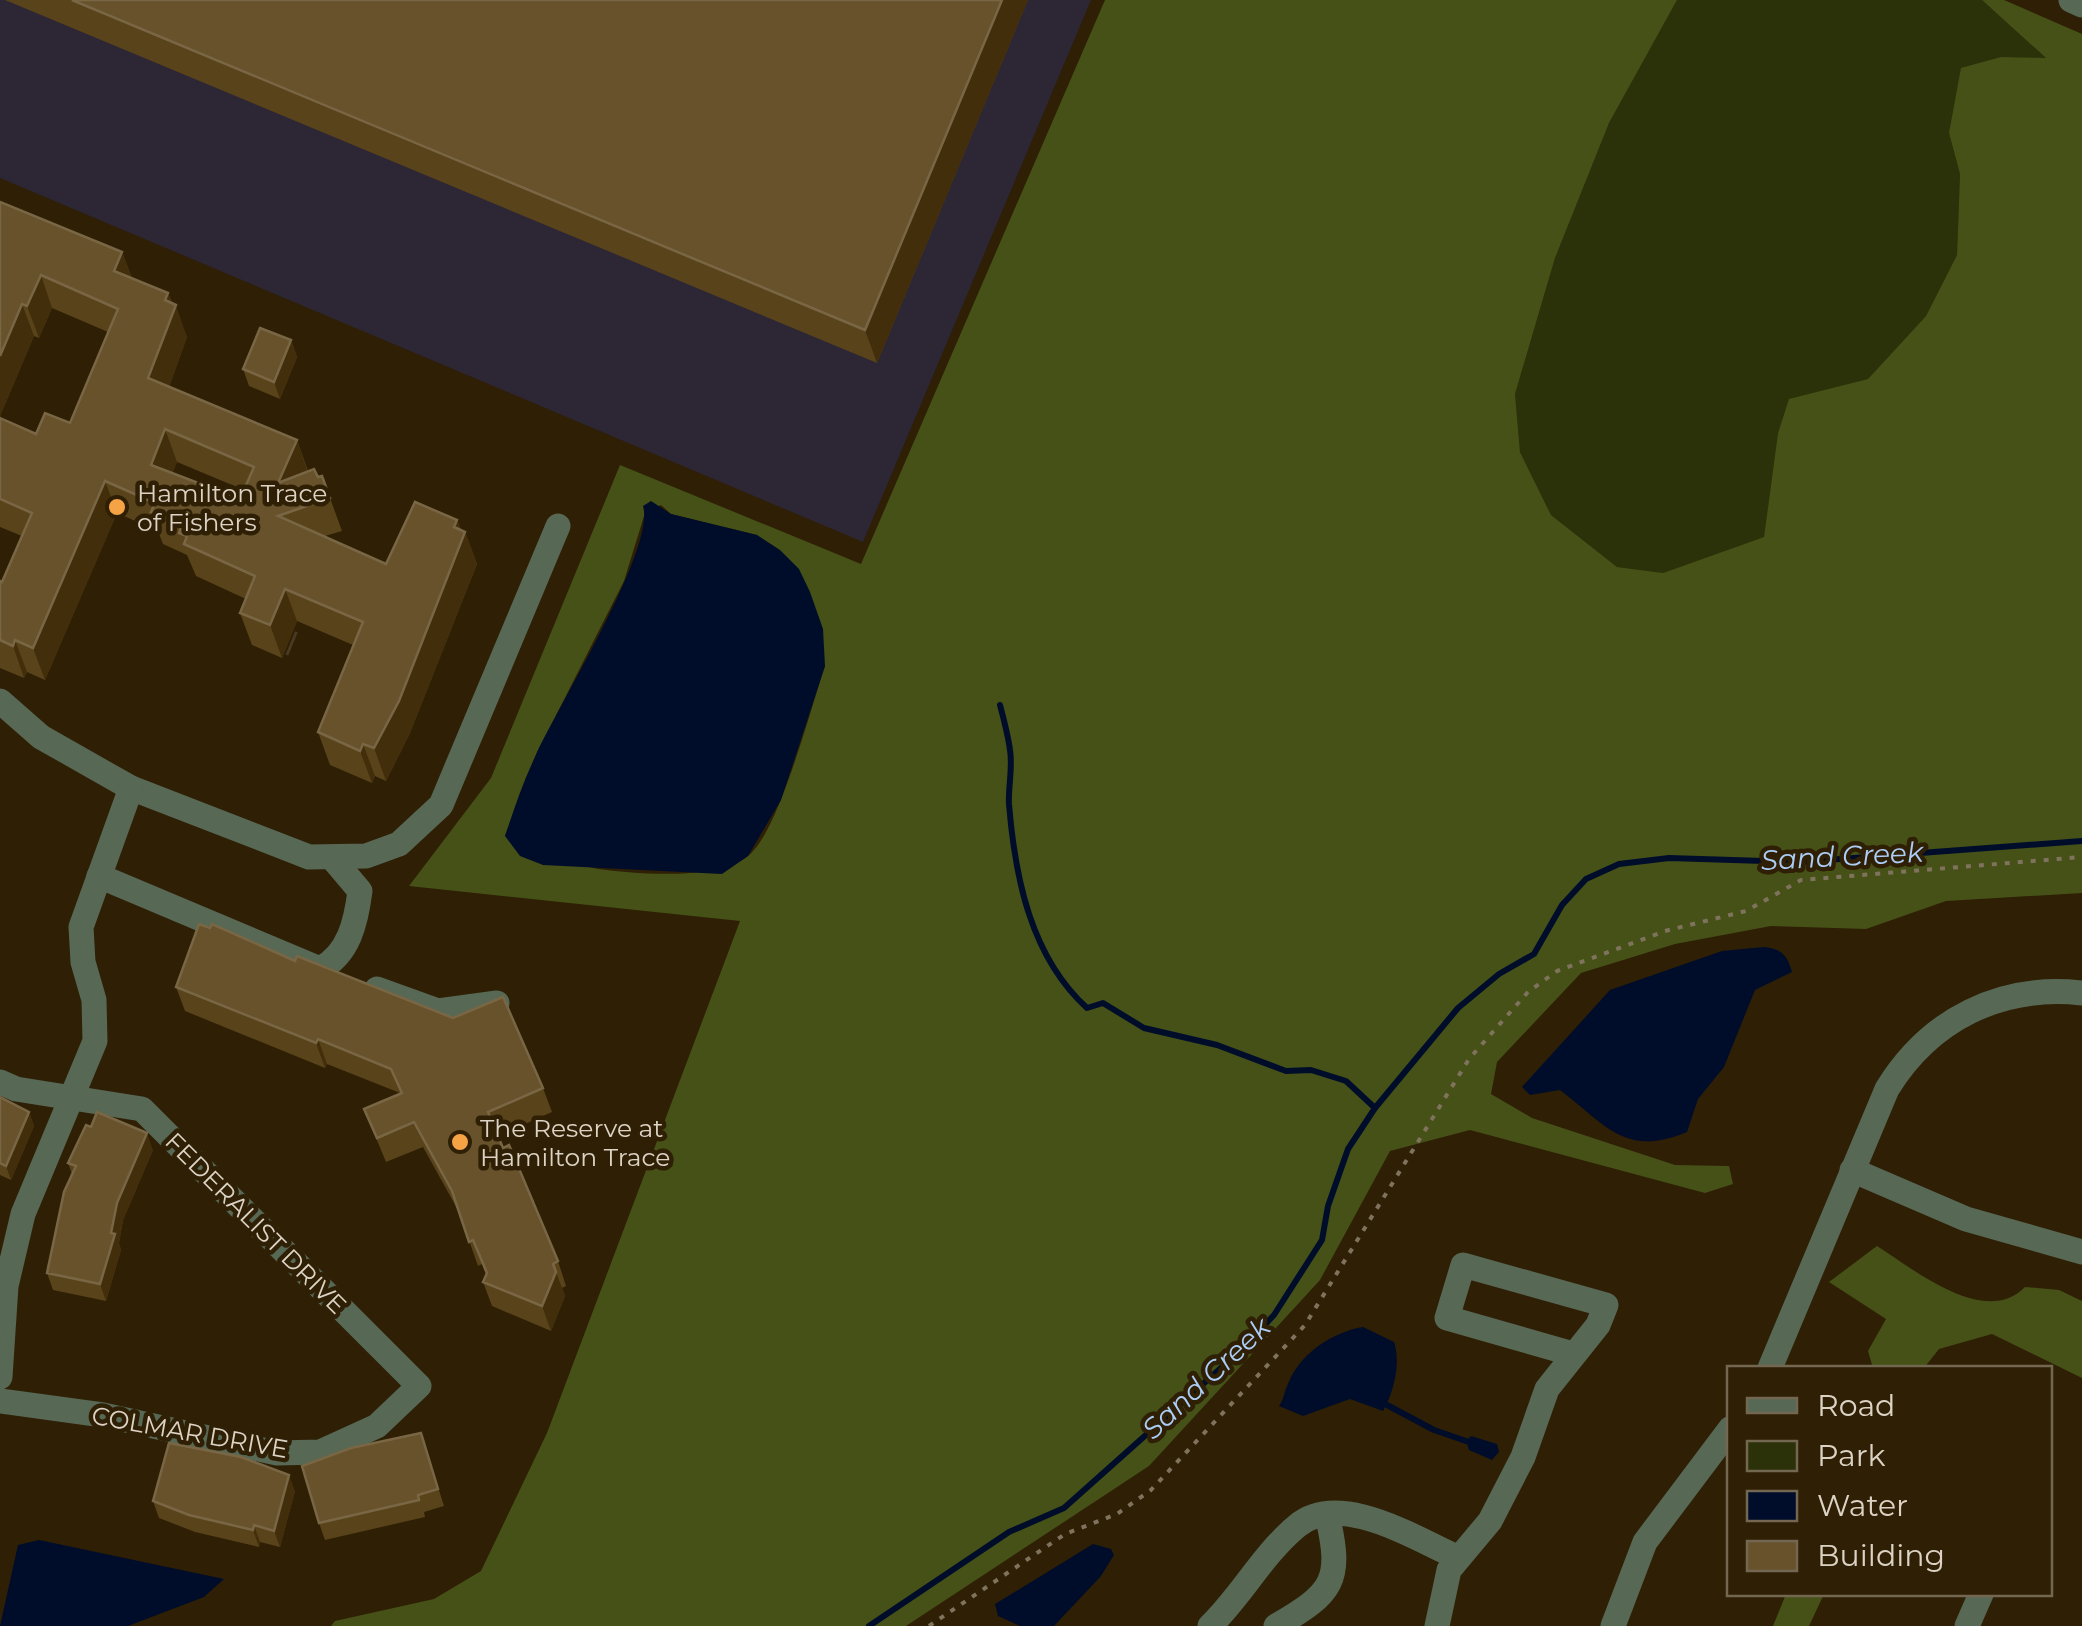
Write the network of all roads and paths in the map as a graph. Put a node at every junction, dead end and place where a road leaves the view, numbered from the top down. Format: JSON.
{"nodes":[{"id":1,"x":2071,"y":0,"type":"edge"},
{"id":2,"x":2082,"y":4,"type":"edge"},
{"id":3,"x":558,"y":526,"type":"dead end"},
{"id":4,"x":0,"y":701,"type":"edge"},
{"id":5,"x":131,"y":788,"type":"junction"},
{"id":6,"x":2082,"y":856,"type":"edge"},
{"id":7,"x":333,"y":859,"type":"junction"},
{"id":8,"x":99,"y":876,"type":"junction"},
{"id":9,"x":320,"y":969,"type":"junction"},
{"id":10,"x":2082,"y":993,"type":"edge"},
{"id":11,"x":498,"y":1003,"type":"edge"},
{"id":12,"x":0,"y":1082,"type":"edge"},
{"id":13,"x":74,"y":1096,"type":"junction"},
{"id":14,"x":1852,"y":1170,"type":"junction"},
{"id":15,"x":2082,"y":1252,"type":"edge"},
{"id":16,"x":2,"y":1313,"type":"edge"},
{"id":17,"x":1572,"y":1354,"type":"junction"},
{"id":18,"x":1771,"y":1366,"type":"edge"},
{"id":19,"x":0,"y":1376,"type":"edge"},
{"id":20,"x":419,"y":1386,"type":"joint"},
{"id":21,"x":0,"y":1402,"type":"edge"},
{"id":22,"x":1727,"y":1433,"type":"edge"},
{"id":23,"x":1327,"y":1515,"type":"junction"},
{"id":24,"x":1457,"y":1557,"type":"junction"},
{"id":25,"x":1980,"y":1596,"type":"edge"},
{"id":26,"x":929,"y":1626,"type":"edge"},
{"id":27,"x":1210,"y":1626,"type":"edge"},
{"id":28,"x":1276,"y":1626,"type":"edge"},
{"id":29,"x":1437,"y":1626,"type":"edge"},
{"id":30,"x":1613,"y":1626,"type":"edge"},
{"id":31,"x":1967,"y":1626,"type":"edge"}],
"edges":[{"from":1,"to":2,"type":"street"},
{"from":3,"to":7,"type":"street"},
{"from":4,"to":5,"type":"street"},
{"from":5,"to":7,"type":"street"},
{"from":5,"to":8,"type":"street"},
{"from":6,"to":26,"type":"path"},
{"from":7,"to":9,"type":"street"},
{"from":8,"to":9,"type":"street"},
{"from":8,"to":13,"type":"street"},
{"from":9,"to":11,"type":"street"},
{"from":10,"to":14,"type":"street"},
{"from":12,"to":13,"type":"street","name":"FEDERALIST DRIVE"},
{"from":13,"to":16,"type":"street"},
{"from":13,"to":20,"type":"street","name":"FEDERALIST DRIVE"},
{"from":14,"to":15,"type":"street"},
{"from":14,"to":18,"type":"street"},
{"from":16,"to":19,"type":"street"},
{"from":17,"to":17,"type":"street"},
{"from":17,"to":24,"type":"street"},
{"from":20,"to":21,"type":"street","name":"COLMAR DRIVE"},
{"from":22,"to":30,"type":"street"},
{"from":23,"to":24,"type":"street"},
{"from":23,"to":27,"type":"street"},
{"from":23,"to":28,"type":"street"},
{"from":24,"to":29,"type":"street"},
{"from":25,"to":31,"type":"street"}]}
